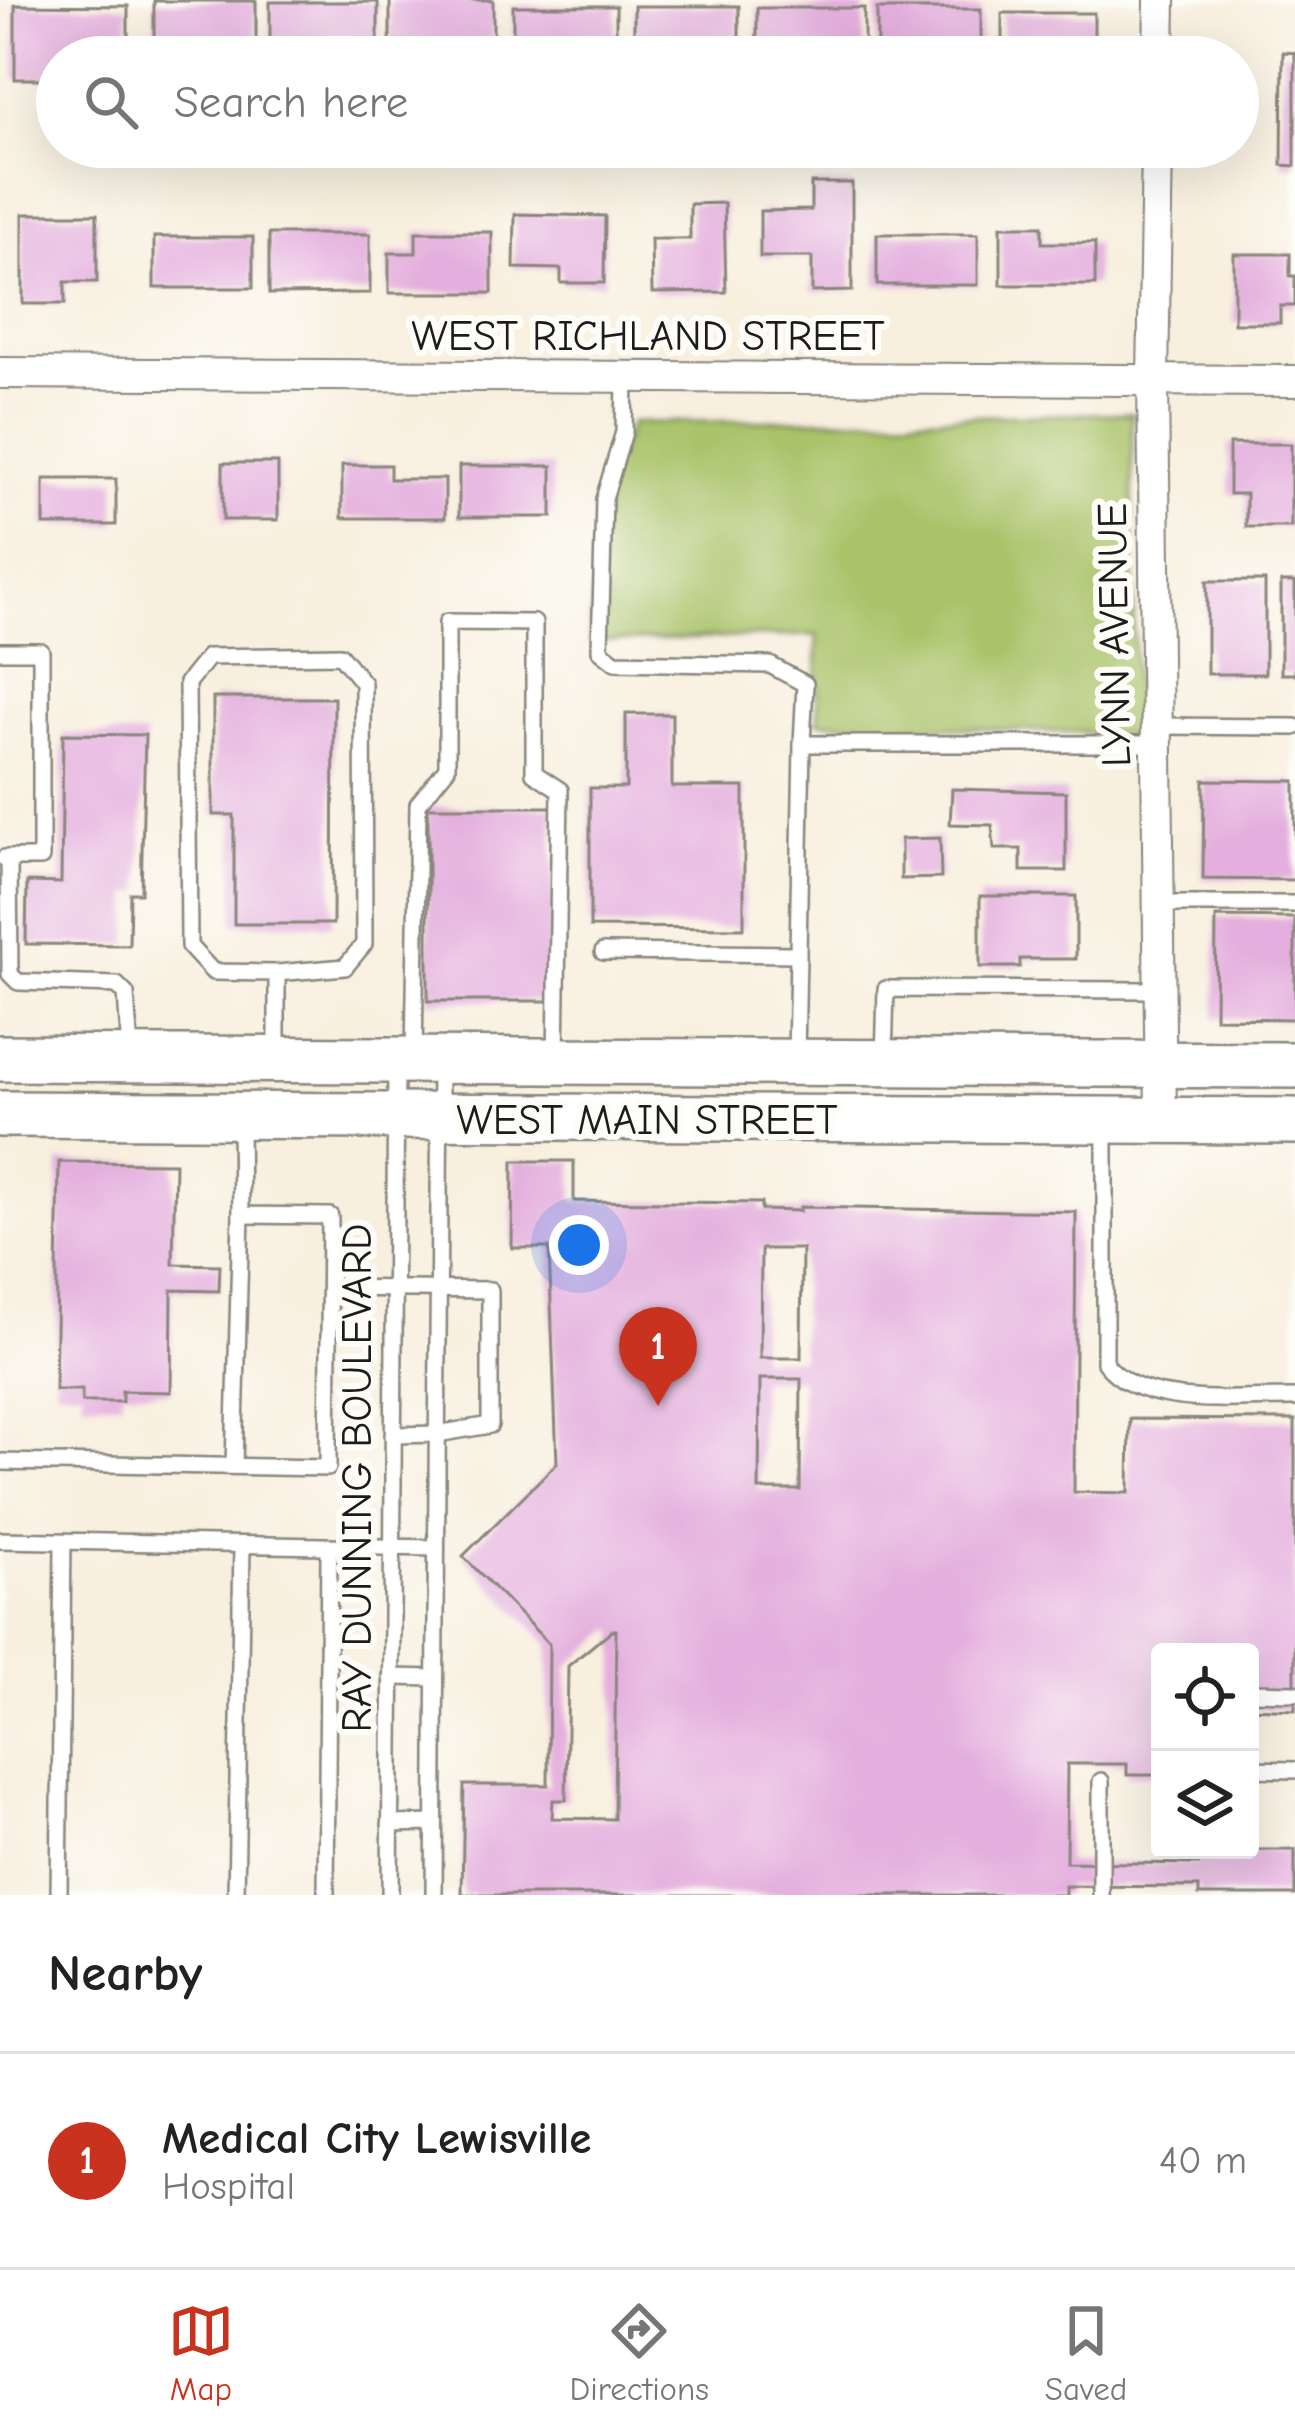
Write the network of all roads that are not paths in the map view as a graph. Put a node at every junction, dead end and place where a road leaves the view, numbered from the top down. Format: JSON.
{"nodes":[{"id":1,"x":1160,"y":0,"type":"edge"},
{"id":2,"x":1159,"y":36,"type":"edge"},
{"id":3,"x":1157,"y":168,"type":"edge"},
{"id":4,"x":0,"y":374,"type":"edge"},
{"id":5,"x":625,"y":377,"type":"junction"},
{"id":6,"x":1153,"y":379,"type":"junction"},
{"id":7,"x":1295,"y":381,"type":"edge"},
{"id":8,"x":0,"y":651,"type":"edge"},
{"id":9,"x":1295,"y":727,"type":"edge"},
{"id":10,"x":1156,"y":735,"type":"junction"},
{"id":11,"x":802,"y":744,"type":"junction"},
{"id":12,"x":5,"y":858,"type":"edge"},
{"id":13,"x":1158,"y":904,"type":"junction"},
{"id":14,"x":1295,"y":904,"type":"edge"},
{"id":15,"x":603,"y":952,"type":"dead end"},
{"id":16,"x":798,"y":954,"type":"junction"},
{"id":17,"x":277,"y":973,"type":"junction"},
{"id":18,"x":1159,"y":991,"type":"junction"},
{"id":19,"x":0,"y":1058,"type":"edge"},
{"id":20,"x":130,"y":1059,"type":"junction"},
{"id":21,"x":277,"y":1060,"type":"junction"},
{"id":22,"x":417,"y":1061,"type":"junction"},
{"id":23,"x":556,"y":1062,"type":"junction"},
{"id":24,"x":796,"y":1064,"type":"junction"},
{"id":25,"x":884,"y":1064,"type":"junction"},
{"id":26,"x":1295,"y":1065,"type":"edge"},
{"id":27,"x":1160,"y":1066,"type":"junction"},
{"id":28,"x":0,"y":1114,"type":"edge"},
{"id":29,"x":240,"y":1115,"type":"junction"},
{"id":30,"x":416,"y":1116,"type":"junction"},
{"id":31,"x":1295,"y":1121,"type":"edge"},
{"id":32,"x":1105,"y":1123,"type":"junction"},
{"id":33,"x":1160,"y":1123,"type":"junction"},
{"id":34,"x":241,"y":1215,"type":"junction"},
{"id":35,"x":331,"y":1288,"type":"junction"},
{"id":36,"x":394,"y":1289,"type":"junction"},
{"id":37,"x":437,"y":1289,"type":"junction"},
{"id":38,"x":1295,"y":1398,"type":"edge"},
{"id":39,"x":437,"y":1434,"type":"junction"},
{"id":40,"x":393,"y":1435,"type":"junction"},
{"id":41,"x":0,"y":1462,"type":"edge"},
{"id":42,"x":234,"y":1466,"type":"junction"},
{"id":43,"x":0,"y":1540,"type":"edge"},
{"id":44,"x":64,"y":1542,"type":"junction"},
{"id":45,"x":242,"y":1546,"type":"junction"},
{"id":46,"x":436,"y":1548,"type":"junction"},
{"id":47,"x":329,"y":1549,"type":"junction"},
{"id":48,"x":392,"y":1550,"type":"junction"},
{"id":49,"x":391,"y":1677,"type":"junction"},
{"id":50,"x":435,"y":1678,"type":"junction"},
{"id":51,"x":1259,"y":1692,"type":"edge"},
{"id":52,"x":1295,"y":1693,"type":"edge"},
{"id":53,"x":1259,"y":1769,"type":"edge"},
{"id":54,"x":1295,"y":1770,"type":"edge"},
{"id":55,"x":1101,"y":1781,"type":"dead end"},
{"id":56,"x":434,"y":1823,"type":"junction"},
{"id":57,"x":390,"y":1824,"type":"junction"},
{"id":58,"x":59,"y":1895,"type":"edge"},
{"id":59,"x":236,"y":1895,"type":"edge"},
{"id":60,"x":326,"y":1895,"type":"edge"},
{"id":61,"x":390,"y":1895,"type":"edge"},
{"id":62,"x":434,"y":1895,"type":"edge"},
{"id":63,"x":1101,"y":1895,"type":"edge"}],
"edges":[{"from":1,"to":2,"type":"street"},
{"from":3,"to":6,"type":"street","name":"LYNN AVENUE"},
{"from":4,"to":5,"type":"street","name":"WEST RICHLAND STREET"},
{"from":5,"to":6,"type":"street","name":"WEST RICHLAND STREET"},
{"from":5,"to":11,"type":"lane"},
{"from":6,"to":7,"type":"street","name":"WEST RICHLAND STREET"},
{"from":6,"to":10,"type":"street","name":"LYNN AVENUE"},
{"from":8,"to":12,"type":"lane"},
{"from":9,"to":10,"type":"lane"},
{"from":10,"to":11,"type":"lane"},
{"from":10,"to":13,"type":"street","name":"LYNN AVENUE"},
{"from":11,"to":16,"type":"lane"},
{"from":12,"to":20,"type":"lane"},
{"from":13,"to":14,"type":"lane"},
{"from":13,"to":18,"type":"street","name":"LYNN AVENUE"},
{"from":15,"to":16,"type":"lane"},
{"from":16,"to":24,"type":"lane"},
{"from":17,"to":17,"type":"lane"},
{"from":17,"to":21,"type":"lane"},
{"from":18,"to":25,"type":"lane"},
{"from":18,"to":27,"type":"street","name":"LYNN AVENUE"},
{"from":19,"to":20,"type":"main road","name":"WEST MAIN STREET"},
{"from":20,"to":21,"type":"main road","name":"WEST MAIN STREET"},
{"from":21,"to":22,"type":"main road","name":"WEST MAIN STREET"},
{"from":22,"to":23,"type":"main road","name":"WEST MAIN STREET"},
{"from":22,"to":23,"type":"lane"},
{"from":22,"to":30,"type":"lane","name":"RAY DUNNING BOULEVARD"},
{"from":22,"to":30,"type":"lane","name":"RAY DUNNING BOULEVARD"},
{"from":23,"to":24,"type":"main road","name":"WEST MAIN STREET"},
{"from":24,"to":25,"type":"main road","name":"WEST MAIN STREET"},
{"from":25,"to":27,"type":"main road","name":"WEST MAIN STREET"},
{"from":26,"to":27,"type":"main road","name":"WEST MAIN STREET"},
{"from":27,"to":33,"type":"street","name":"LYNN AVENUE"},
{"from":28,"to":29,"type":"main road","name":"WEST MAIN STREET"},
{"from":29,"to":30,"type":"main road","name":"WEST MAIN STREET"},
{"from":29,"to":34,"type":"lane"},
{"from":30,"to":32,"type":"main road","name":"WEST MAIN STREET"},
{"from":30,"to":36,"type":"lane","name":"RAY DUNNING BOULEVARD"},
{"from":30,"to":37,"type":"lane","name":"RAY DUNNING BOULEVARD"},
{"from":31,"to":33,"type":"main road","name":"WEST MAIN STREET"},
{"from":32,"to":33,"type":"main road","name":"WEST MAIN STREET"},
{"from":32,"to":38,"type":"lane"},
{"from":34,"to":35,"type":"lane"},
{"from":34,"to":42,"type":"lane"},
{"from":35,"to":36,"type":"lane"},
{"from":35,"to":42,"type":"lane"},
{"from":36,"to":37,"type":"lane"},
{"from":36,"to":40,"type":"lane","name":"RAY DUNNING BOULEVARD"},
{"from":37,"to":39,"type":"lane","name":"RAY DUNNING BOULEVARD"},
{"from":37,"to":39,"type":"lane"},
{"from":39,"to":40,"type":"lane"},
{"from":39,"to":46,"type":"lane","name":"RAY DUNNING BOULEVARD"},
{"from":40,"to":48,"type":"lane","name":"RAY DUNNING BOULEVARD"},
{"from":41,"to":42,"type":"lane"},
{"from":43,"to":44,"type":"lane"},
{"from":44,"to":45,"type":"lane"},
{"from":44,"to":58,"type":"lane"},
{"from":45,"to":47,"type":"lane"},
{"from":45,"to":59,"type":"lane"},
{"from":46,"to":48,"type":"lane"},
{"from":46,"to":50,"type":"lane","name":"RAY DUNNING BOULEVARD"},
{"from":47,"to":48,"type":"lane"},
{"from":47,"to":60,"type":"lane"},
{"from":48,"to":49,"type":"lane","name":"RAY DUNNING BOULEVARD"},
{"from":49,"to":50,"type":"lane"},
{"from":49,"to":57,"type":"lane","name":"RAY DUNNING BOULEVARD"},
{"from":50,"to":56,"type":"lane","name":"RAY DUNNING BOULEVARD"},
{"from":51,"to":52,"type":"lane"},
{"from":53,"to":54,"type":"lane"},
{"from":55,"to":63,"type":"lane"},
{"from":56,"to":57,"type":"lane"},
{"from":56,"to":62,"type":"lane","name":"RAY DUNNING BOULEVARD"},
{"from":57,"to":61,"type":"lane","name":"RAY DUNNING BOULEVARD"}]}
